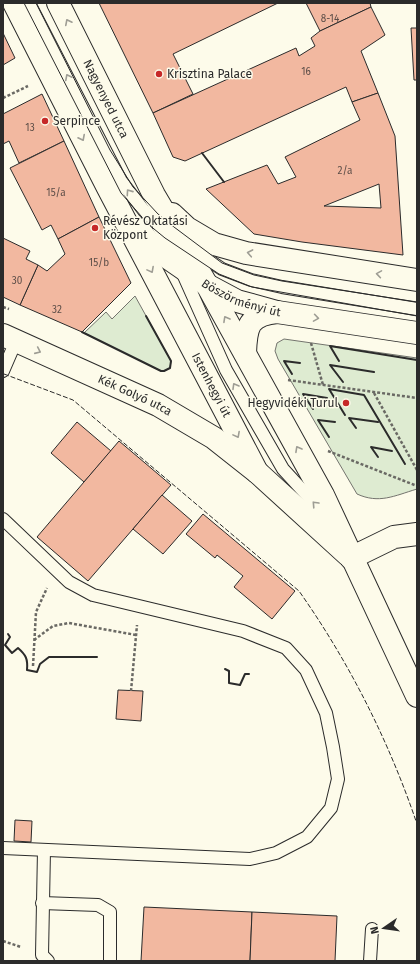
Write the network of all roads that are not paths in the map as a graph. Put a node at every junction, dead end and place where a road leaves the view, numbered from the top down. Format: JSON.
{"nodes":[{"id":1,"x":14,"y":3,"type":"edge"},
{"id":2,"x":30,"y":3,"type":"edge"},
{"id":3,"x":58,"y":3,"type":"edge"},
{"id":4,"x":107,"y":186,"type":"junction"},
{"id":5,"x":154,"y":195,"type":"junction"},
{"id":6,"x":154,"y":221,"type":"junction"},
{"id":7,"x":182,"y":243,"type":"junction"},
{"id":8,"x":179,"y":265,"type":"junction"},
{"id":9,"x":417,"y":280,"type":"edge"},
{"id":10,"x":207,"y":285,"type":"junction"},
{"id":11,"x":417,"y":309,"type":"edge"},
{"id":12,"x":277,"y":312,"type":"junction"},
{"id":13,"x":417,"y":333,"type":"edge"},
{"id":14,"x":10,"y":338,"type":"edge"},
{"id":15,"x":245,"y":353,"type":"junction"},
{"id":16,"x":3,"y":371,"type":"edge"},
{"id":17,"x":257,"y":472,"type":"junction"},
{"id":18,"x":3,"y":519,"type":"edge"},
{"id":19,"x":342,"y":533,"type":"junction"},
{"id":20,"x":417,"y":534,"type":"edge"},
{"id":21,"x":351,"y":558,"type":"junction"},
{"id":22,"x":417,"y":696,"type":"edge"},
{"id":23,"x":3,"y":848,"type":"edge"},
{"id":24,"x":44,"y":850,"type":"junction"},
{"id":25,"x":42,"y":903,"type":"junction"},
{"id":26,"x":372,"y":929,"type":"dead end"},
{"id":27,"x":48,"y":961,"type":"edge"},
{"id":28,"x":110,"y":961,"type":"edge"},
{"id":29,"x":370,"y":961,"type":"edge"}],
"edges":[{"from":1,"to":4,"type":"street","one_way":true},
{"from":6,"to":2,"type":"lane","one_way":true},
{"from":5,"to":3,"type":"street","name":"Nagyenyed utca","one_way":true},
{"from":4,"to":8,"type":"street","name":"Böszörményi út"},
{"from":4,"to":17,"type":"street","name":"Istenhegyi út","one_way":true},
{"from":5,"to":7,"type":"street","name":"Istenhegyi út"},
{"from":9,"to":5,"type":"street","one_way":true},
{"from":6,"to":7,"type":"lane"},
{"from":6,"to":8,"type":"lane"},
{"from":7,"to":8,"type":"lane"},
{"from":7,"to":10,"type":"street","name":"Istenhegyi út"},
{"from":7,"to":11,"type":"lane"},
{"from":8,"to":10,"type":"street","name":"Böszörményi út"},
{"from":19,"to":8,"type":"lane","one_way":true},
{"from":10,"to":12,"type":"street","name":"Böszörményi út"},
{"from":15,"to":10,"type":"street","name":"Istenhegyi út","one_way":true},
{"from":12,"to":13,"type":"street","name":"Böszörményi út","one_way":true},
{"from":12,"to":15,"type":"street"},
{"from":14,"to":16,"type":"lane"},
{"from":14,"to":17,"type":"street","name":"Kék Golyó utca","one_way":true},
{"from":19,"to":15,"type":"street","name":"Istenhegyi út","one_way":true},
{"from":17,"to":21,"type":"street","name":"Istenhegyi út"},
{"from":18,"to":24,"type":"lane"},
{"from":19,"to":21,"type":"street","name":"Istenhegyi út"},
{"from":20,"to":21,"type":"street"},
{"from":21,"to":22,"type":"street","name":"Istenhegyi út"},
{"from":23,"to":24,"type":"lane"},
{"from":24,"to":25,"type":"lane"},
{"from":25,"to":27,"type":"lane"},
{"from":25,"to":28,"type":"lane"},
{"from":26,"to":29,"type":"lane"}]}
